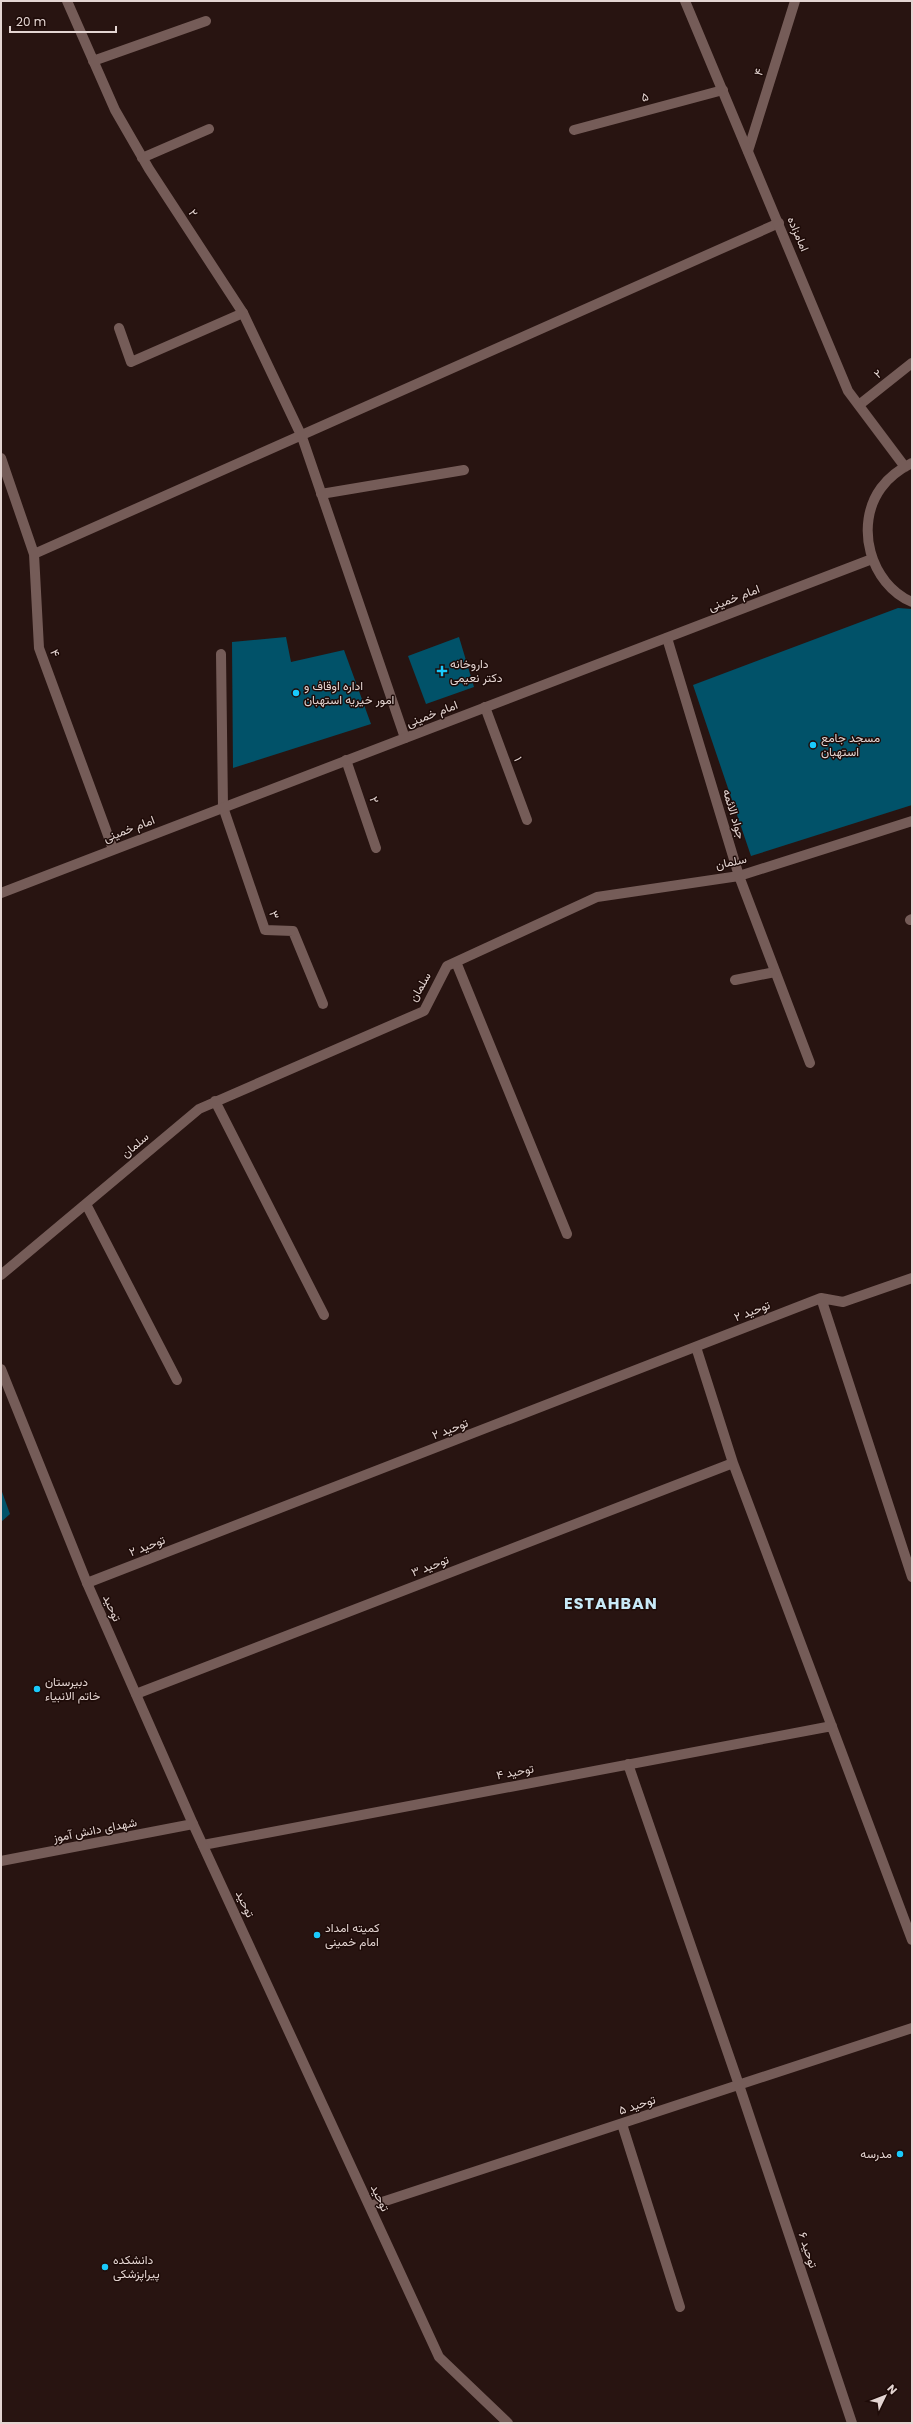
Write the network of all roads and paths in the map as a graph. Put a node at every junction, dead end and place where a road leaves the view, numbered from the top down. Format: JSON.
{"nodes":[{"id":1,"x":67,"y":1,"type":"edge"},
{"id":2,"x":686,"y":1,"type":"edge"},
{"id":3,"x":795,"y":1,"type":"edge"},
{"id":4,"x":206,"y":21,"type":"dead end"},
{"id":5,"x":94,"y":61,"type":"junction"},
{"id":6,"x":723,"y":90,"type":"junction"},
{"id":7,"x":209,"y":129,"type":"dead end"},
{"id":8,"x":574,"y":130,"type":"dead end"},
{"id":9,"x":748,"y":151,"type":"junction"},
{"id":10,"x":142,"y":158,"type":"junction"},
{"id":11,"x":779,"y":223,"type":"junction"},
{"id":12,"x":243,"y":313,"type":"junction"},
{"id":13,"x":118,"y":328,"type":"dead end"},
{"id":14,"x":912,"y":363,"type":"edge"},
{"id":15,"x":859,"y":405,"type":"junction"},
{"id":16,"x":302,"y":437,"type":"junction"},
{"id":17,"x":1,"y":458,"type":"edge"},
{"id":18,"x":908,"y":465,"type":"edge"},
{"id":19,"x":464,"y":470,"type":"dead end"},
{"id":20,"x":321,"y":494,"type":"junction"},
{"id":21,"x":34,"y":554,"type":"junction"},
{"id":22,"x":872,"y":559,"type":"junction"},
{"id":23,"x":912,"y":602,"type":"edge"},
{"id":24,"x":667,"y":638,"type":"junction"},
{"id":25,"x":221,"y":654,"type":"dead end"},
{"id":26,"x":485,"y":707,"type":"junction"},
{"id":27,"x":405,"y":738,"type":"junction"},
{"id":28,"x":346,"y":760,"type":"junction"},
{"id":29,"x":223,"y":807,"type":"junction"},
{"id":30,"x":527,"y":820,"type":"dead end"},
{"id":31,"x":912,"y":821,"type":"edge"},
{"id":32,"x":376,"y":848,"type":"dead end"},
{"id":33,"x":113,"y":849,"type":"junction"},
{"id":34,"x":739,"y":876,"type":"junction"},
{"id":35,"x":1,"y":893,"type":"edge"},
{"id":36,"x":456,"y":962,"type":"junction"},
{"id":37,"x":776,"y":972,"type":"junction"},
{"id":38,"x":735,"y":980,"type":"dead end"},
{"id":39,"x":323,"y":1004,"type":"dead end"},
{"id":40,"x":810,"y":1063,"type":"dead end"},
{"id":41,"x":215,"y":1101,"type":"junction"},
{"id":42,"x":86,"y":1204,"type":"junction"},
{"id":43,"x":567,"y":1234,"type":"dead end"},
{"id":44,"x":1,"y":1275,"type":"edge"},
{"id":45,"x":912,"y":1278,"type":"edge"},
{"id":46,"x":821,"y":1298,"type":"junction"},
{"id":47,"x":324,"y":1315,"type":"dead end"},
{"id":48,"x":696,"y":1347,"type":"junction"},
{"id":49,"x":1,"y":1369,"type":"edge"},
{"id":50,"x":177,"y":1380,"type":"dead end"},
{"id":51,"x":733,"y":1463,"type":"junction"},
{"id":52,"x":912,"y":1577,"type":"edge"},
{"id":53,"x":87,"y":1583,"type":"junction"},
{"id":54,"x":136,"y":1694,"type":"junction"},
{"id":55,"x":832,"y":1726,"type":"junction"},
{"id":56,"x":628,"y":1764,"type":"junction"},
{"id":57,"x":193,"y":1824,"type":"junction"},
{"id":58,"x":203,"y":1845,"type":"junction"},
{"id":59,"x":1,"y":1861,"type":"edge"},
{"id":60,"x":912,"y":1940,"type":"edge"},
{"id":61,"x":912,"y":2028,"type":"edge"},
{"id":62,"x":739,"y":2085,"type":"junction"},
{"id":63,"x":622,"y":2124,"type":"junction"},
{"id":64,"x":370,"y":2206,"type":"junction"},
{"id":65,"x":680,"y":2307,"type":"dead end"},
{"id":66,"x":508,"y":2423,"type":"edge"},
{"id":67,"x":852,"y":2423,"type":"edge"}],
"edges":[{"from":1,"to":5,"type":"street","name":"۲"},
{"from":2,"to":6,"type":"street","name":"امامزاده"},
{"from":3,"to":9,"type":"street","name":"۴"},
{"from":4,"to":5,"type":"street"},
{"from":5,"to":10,"type":"street","name":"۲"},
{"from":6,"to":8,"type":"street","name":"۵"},
{"from":6,"to":9,"type":"street","name":"امامزاده"},
{"from":7,"to":10,"type":"street"},
{"from":9,"to":11,"type":"street","name":"امامزاده"},
{"from":10,"to":12,"type":"street","name":"۲"},
{"from":11,"to":15,"type":"street","name":"امامزاده"},
{"from":11,"to":16,"type":"street"},
{"from":12,"to":13,"type":"street"},
{"from":12,"to":16,"type":"street","name":"۲"},
{"from":14,"to":15,"type":"street","name":"۲"},
{"from":15,"to":18,"type":"street","name":"امامزاده"},
{"from":16,"to":20,"type":"street","name":"۲"},
{"from":16,"to":21,"type":"street"},
{"from":17,"to":21,"type":"street","name":"۴"},
{"from":18,"to":22,"type":"street"},
{"from":19,"to":20,"type":"street"},
{"from":20,"to":27,"type":"street","name":"۲"},
{"from":21,"to":33,"type":"street","name":"۴"},
{"from":22,"to":23,"type":"street"},
{"from":22,"to":24,"type":"street","name":"امام خمینی"},
{"from":24,"to":26,"type":"street","name":"امام خمینی"},
{"from":24,"to":34,"type":"street","name":"جواد الائمه"},
{"from":25,"to":29,"type":"street"},
{"from":26,"to":27,"type":"street","name":"امام خمینی"},
{"from":26,"to":30,"type":"street","name":"۱"},
{"from":27,"to":28,"type":"street","name":"امام خمینی"},
{"from":28,"to":29,"type":"street","name":"امام خمینی"},
{"from":28,"to":32,"type":"street","name":"۲"},
{"from":29,"to":33,"type":"street","name":"امام خمینی"},
{"from":29,"to":39,"type":"street","name":"۳"},
{"from":31,"to":34,"type":"street","name":"سلمان"},
{"from":33,"to":35,"type":"street","name":"امام خمینی"},
{"from":34,"to":36,"type":"street","name":"سلمان"},
{"from":34,"to":37,"type":"street","name":"جواد الائمه"},
{"from":36,"to":41,"type":"street","name":"سلمان"},
{"from":36,"to":43,"type":"street"},
{"from":37,"to":38,"type":"street"},
{"from":37,"to":40,"type":"street","name":"جواد الائمه"},
{"from":41,"to":42,"type":"street","name":"سلمان"},
{"from":41,"to":47,"type":"street"},
{"from":42,"to":44,"type":"street","name":"سلمان"},
{"from":42,"to":50,"type":"street"},
{"from":45,"to":46,"type":"street"},
{"from":46,"to":48,"type":"street","name":"توحید ۲"},
{"from":46,"to":52,"type":"street"},
{"from":48,"to":51,"type":"street"},
{"from":48,"to":53,"type":"street","name":"توحید ۲"},
{"from":49,"to":53,"type":"street","name":"توحید"},
{"from":51,"to":54,"type":"street","name":"توحید ۳"},
{"from":51,"to":55,"type":"street"},
{"from":53,"to":54,"type":"street","name":"توحید"},
{"from":54,"to":57,"type":"street","name":"توحید"},
{"from":55,"to":56,"type":"street","name":"توحید ۴"},
{"from":55,"to":60,"type":"street"},
{"from":56,"to":58,"type":"street","name":"توحید ۴"},
{"from":56,"to":62,"type":"street","name":"توحید ۶"},
{"from":57,"to":58,"type":"street","name":"توحید"},
{"from":57,"to":59,"type":"street","name":"شهدای دانش آموز"},
{"from":58,"to":64,"type":"street","name":"توحید"},
{"from":61,"to":62,"type":"street","name":"توحید ۵"},
{"from":62,"to":63,"type":"street","name":"توحید ۵"},
{"from":62,"to":67,"type":"street","name":"توحید ۶"},
{"from":63,"to":64,"type":"street","name":"توحید ۵"},
{"from":63,"to":65,"type":"street"},
{"from":64,"to":66,"type":"street","name":"توحید"}]}
